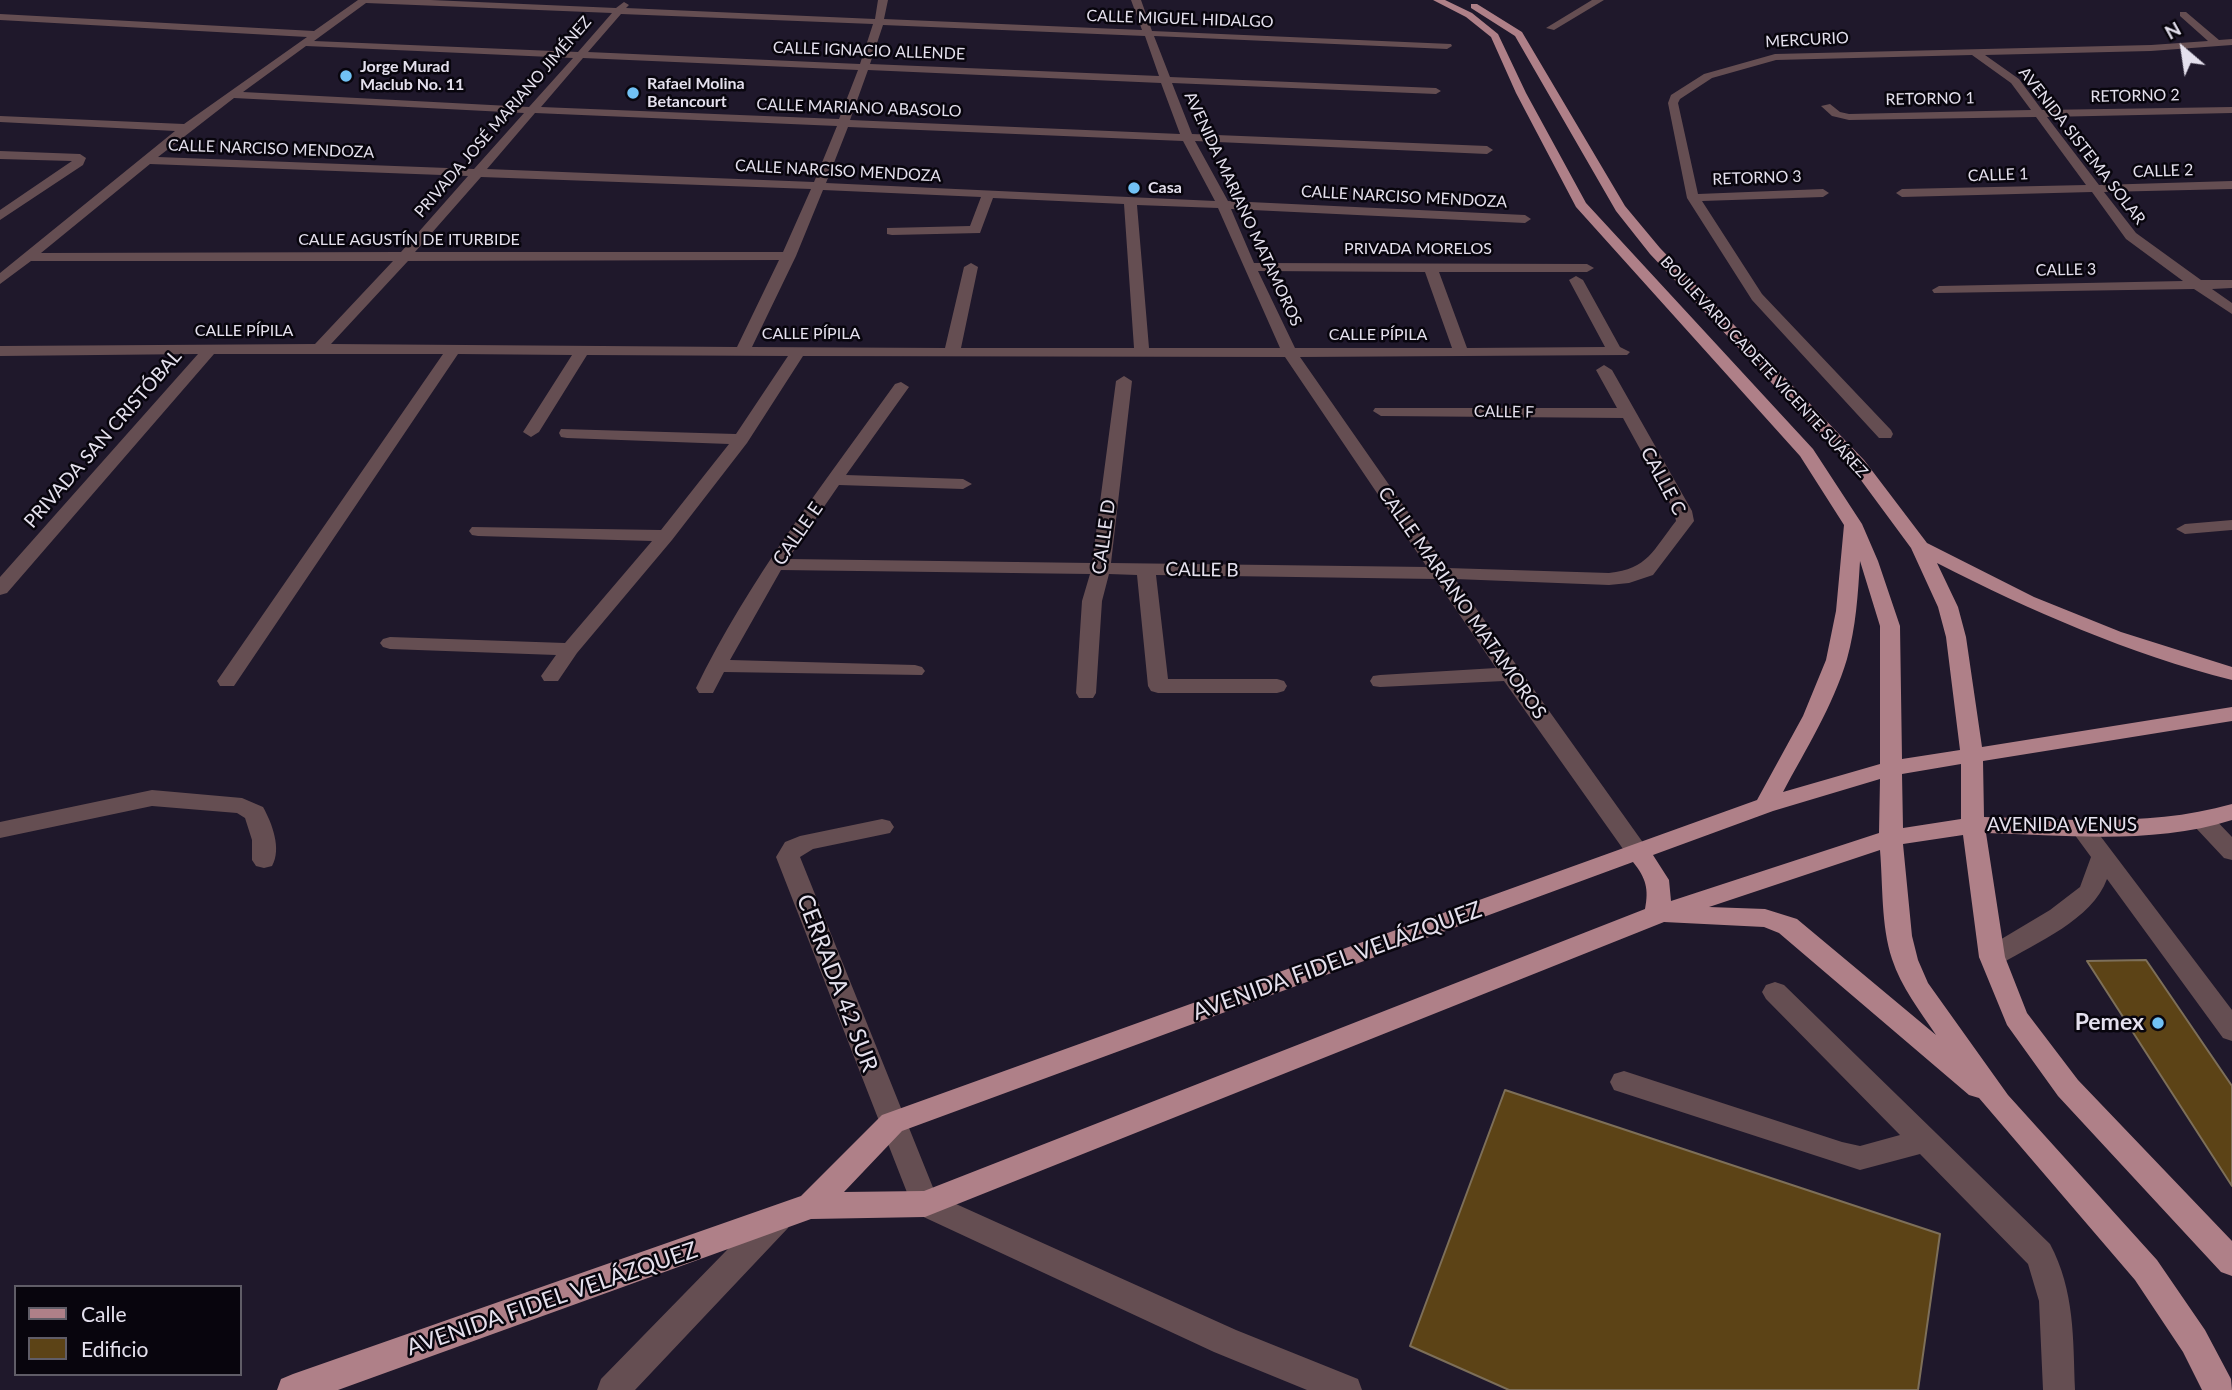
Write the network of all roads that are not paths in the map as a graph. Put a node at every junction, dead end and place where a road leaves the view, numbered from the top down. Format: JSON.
{"nodes":[{"id":1,"x":365,"y":0,"type":"edge"},
{"id":2,"x":628,"y":0,"type":"edge"},
{"id":3,"x":884,"y":0,"type":"edge"},
{"id":4,"x":1136,"y":0,"type":"edge"},
{"id":5,"x":1437,"y":0,"type":"edge"},
{"id":6,"x":1462,"y":0,"type":"edge"},
{"id":7,"x":1595,"y":1,"type":"edge"},
{"id":8,"x":618,"y":11,"type":"junction"},
{"id":9,"x":2183,"y":14,"type":"dead end"},
{"id":10,"x":0,"y":17,"type":"edge"},
{"id":11,"x":880,"y":23,"type":"junction"},
{"id":12,"x":1551,"y":28,"type":"dead end"},
{"id":13,"x":314,"y":34,"type":"junction"},
{"id":14,"x":1151,"y":34,"type":"junction"},
{"id":15,"x":2232,"y":42,"type":"edge"},
{"id":16,"x":301,"y":43,"type":"junction"},
{"id":17,"x":2216,"y":43,"type":"junction"},
{"id":18,"x":1447,"y":46,"type":"dead end"},
{"id":19,"x":1974,"y":52,"type":"junction"},
{"id":20,"x":583,"y":55,"type":"junction"},
{"id":21,"x":864,"y":67,"type":"junction"},
{"id":22,"x":1164,"y":80,"type":"junction"},
{"id":23,"x":1436,"y":90,"type":"dead end"},
{"id":24,"x":231,"y":94,"type":"junction"},
{"id":25,"x":1826,"y":106,"type":"dead end"},
{"id":26,"x":533,"y":110,"type":"junction"},
{"id":27,"x":2232,"y":110,"type":"edge"},
{"id":28,"x":2038,"y":113,"type":"junction"},
{"id":29,"x":0,"y":119,"type":"edge"},
{"id":30,"x":844,"y":123,"type":"junction"},
{"id":31,"x":186,"y":128,"type":"junction"},
{"id":32,"x":1187,"y":137,"type":"junction"},
{"id":33,"x":1487,"y":150,"type":"dead end"},
{"id":34,"x":0,"y":155,"type":"edge"},
{"id":35,"x":149,"y":160,"type":"junction"},
{"id":36,"x":477,"y":173,"type":"junction"},
{"id":37,"x":2232,"y":185,"type":"edge"},
{"id":38,"x":818,"y":186,"type":"junction"},
{"id":39,"x":2095,"y":188,"type":"junction"},
{"id":40,"x":1823,"y":193,"type":"dead end"},
{"id":41,"x":1902,"y":193,"type":"dead end"},
{"id":42,"x":988,"y":194,"type":"junction"},
{"id":43,"x":1693,"y":198,"type":"junction"},
{"id":44,"x":1130,"y":200,"type":"junction"},
{"id":45,"x":1223,"y":204,"type":"junction"},
{"id":46,"x":0,"y":216,"type":"edge"},
{"id":47,"x":1525,"y":219,"type":"dead end"},
{"id":48,"x":892,"y":231,"type":"dead end"},
{"id":49,"x":789,"y":256,"type":"junction"},
{"id":50,"x":29,"y":257,"type":"junction"},
{"id":51,"x":403,"y":258,"type":"junction"},
{"id":52,"x":971,"y":267,"type":"dead end"},
{"id":53,"x":1248,"y":267,"type":"junction"},
{"id":54,"x":1430,"y":267,"type":"junction"},
{"id":55,"x":1587,"y":268,"type":"dead end"},
{"id":56,"x":0,"y":280,"type":"edge"},
{"id":57,"x":1576,"y":280,"type":"dead end"},
{"id":58,"x":2232,"y":284,"type":"edge"},
{"id":59,"x":2194,"y":285,"type":"junction"},
{"id":60,"x":1939,"y":290,"type":"dead end"},
{"id":61,"x":2232,"y":310,"type":"edge"},
{"id":62,"x":319,"y":348,"type":"junction"},
{"id":63,"x":209,"y":349,"type":"junction"},
{"id":64,"x":453,"y":350,"type":"junction"},
{"id":65,"x":582,"y":350,"type":"junction"},
{"id":66,"x":799,"y":350,"type":"junction"},
{"id":67,"x":0,"y":351,"type":"edge"},
{"id":68,"x":742,"y":351,"type":"junction"},
{"id":69,"x":1461,"y":352,"type":"junction"},
{"id":70,"x":951,"y":353,"type":"junction"},
{"id":71,"x":1290,"y":353,"type":"junction"},
{"id":72,"x":1142,"y":354,"type":"junction"},
{"id":73,"x":1604,"y":370,"type":"dead end"},
{"id":74,"x":1124,"y":381,"type":"dead end"},
{"id":75,"x":901,"y":387,"type":"dead end"},
{"id":76,"x":1381,"y":411,"type":"dead end"},
{"id":77,"x":1626,"y":413,"type":"junction"},
{"id":78,"x":531,"y":432,"type":"dead end"},
{"id":79,"x":567,"y":433,"type":"dead end"},
{"id":80,"x":1885,"y":434,"type":"dead end"},
{"id":81,"x":741,"y":439,"type":"junction"},
{"id":82,"x":836,"y":480,"type":"junction"},
{"id":83,"x":963,"y":484,"type":"dead end"},
{"id":84,"x":1853,"y":524,"type":"junction"},
{"id":85,"x":2232,"y":526,"type":"edge"},
{"id":86,"x":2185,"y":529,"type":"dead end"},
{"id":87,"x":478,"y":531,"type":"dead end"},
{"id":88,"x":666,"y":536,"type":"junction"},
{"id":89,"x":1920,"y":547,"type":"junction"},
{"id":90,"x":776,"y":564,"type":"junction"},
{"id":91,"x":1101,"y":569,"type":"junction"},
{"id":92,"x":1146,"y":569,"type":"junction"},
{"id":93,"x":1441,"y":573,"type":"junction"},
{"id":94,"x":1629,"y":577,"type":"joint"},
{"id":95,"x":0,"y":589,"type":"edge"},
{"id":96,"x":390,"y":643,"type":"dead end"},
{"id":97,"x":570,"y":649,"type":"junction"},
{"id":98,"x":716,"y":666,"type":"junction"},
{"id":99,"x":915,"y":671,"type":"dead end"},
{"id":100,"x":1510,"y":674,"type":"junction"},
{"id":101,"x":2232,"y":674,"type":"edge"},
{"id":102,"x":551,"y":677,"type":"dead end"},
{"id":103,"x":227,"y":681,"type":"dead end"},
{"id":104,"x":1380,"y":681,"type":"dead end"},
{"id":105,"x":1277,"y":686,"type":"dead end"},
{"id":106,"x":706,"y":688,"type":"dead end"},
{"id":107,"x":1086,"y":692,"type":"dead end"},
{"id":108,"x":2232,"y":713,"type":"edge"},
{"id":109,"x":1972,"y":754,"type":"junction"},
{"id":110,"x":1893,"y":768,"type":"junction"},
{"id":111,"x":1765,"y":805,"type":"junction"},
{"id":112,"x":2232,"y":812,"type":"edge"},
{"id":113,"x":2203,"y":821,"type":"junction"},
{"id":114,"x":1973,"y":825,"type":"junction"},
{"id":115,"x":883,"y":827,"type":"dead end"},
{"id":116,"x":2081,"y":827,"type":"junction"},
{"id":117,"x":0,"y":830,"type":"edge"},
{"id":118,"x":1891,"y":838,"type":"junction"},
{"id":119,"x":1636,"y":850,"type":"junction"},
{"id":120,"x":2232,"y":852,"type":"edge"},
{"id":121,"x":2103,"y":856,"type":"junction"},
{"id":122,"x":264,"y":860,"type":"dead end"},
{"id":123,"x":1656,"y":915,"type":"junction"},
{"id":124,"x":1992,"y":957,"type":"junction"},
{"id":125,"x":1775,"y":992,"type":"dead end"},
{"id":126,"x":2232,"y":1030,"type":"edge"},
{"id":127,"x":1624,"y":1082,"type":"dead end"},
{"id":128,"x":1998,"y":1103,"type":"junction"},
{"id":129,"x":892,"y":1124,"type":"junction"},
{"id":130,"x":1927,"y":1140,"type":"junction"},
{"id":131,"x":925,"y":1204,"type":"junction"},
{"id":132,"x":811,"y":1206,"type":"junction"},
{"id":133,"x":777,"y":1219,"type":"junction"},
{"id":134,"x":2232,"y":1262,"type":"edge"},
{"id":135,"x":293,"y":1390,"type":"edge"},
{"id":136,"x":613,"y":1390,"type":"edge"},
{"id":137,"x":1346,"y":1390,"type":"edge"},
{"id":138,"x":2059,"y":1390,"type":"edge"},
{"id":139,"x":2219,"y":1390,"type":"edge"}],
"edges":[{"from":1,"to":8,"type":"street","name":"CALLE MIGUEL HIDALGO"},
{"from":1,"to":13,"type":"street"},
{"from":2,"to":8,"type":"street","name":"PRIVADA JOSÉ MARIANO JIMÉNEZ"},
{"from":3,"to":11,"type":"street"},
{"from":4,"to":14,"type":"street","name":"AVENIDA MARIANO MATAMOROS"},
{"from":5,"to":84,"type":"main road","name":"BOULEVARD CADETE VICENTE SUÁREZ"},
{"from":6,"to":89,"type":"main road","name":"BOULEVARD CADETE VICENTE SUÁREZ"},
{"from":7,"to":12,"type":"street"},
{"from":8,"to":11,"type":"street","name":"CALLE MIGUEL HIDALGO"},
{"from":8,"to":20,"type":"street","name":"PRIVADA JOSÉ MARIANO JIMÉNEZ"},
{"from":9,"to":17,"type":"street"},
{"from":10,"to":13,"type":"street"},
{"from":11,"to":14,"type":"street","name":"CALLE MIGUEL HIDALGO"},
{"from":11,"to":21,"type":"street"},
{"from":13,"to":16,"type":"street"},
{"from":14,"to":18,"type":"street","name":"CALLE MIGUEL HIDALGO"},
{"from":14,"to":22,"type":"street","name":"AVENIDA MARIANO MATAMOROS"},
{"from":15,"to":17,"type":"street","name":"MERCURIO"},
{"from":16,"to":20,"type":"street","name":"CALLE IGNACIO ALLENDE"},
{"from":16,"to":24,"type":"street"},
{"from":17,"to":19,"type":"street","name":"MERCURIO"},
{"from":19,"to":28,"type":"street","name":"AVENIDA SISTEMA SOLAR"},
{"from":19,"to":43,"type":"street","name":"MERCURIO"},
{"from":20,"to":21,"type":"street","name":"CALLE IGNACIO ALLENDE"},
{"from":20,"to":26,"type":"street","name":"PRIVADA JOSÉ MARIANO JIMÉNEZ"},
{"from":21,"to":22,"type":"street","name":"CALLE IGNACIO ALLENDE"},
{"from":21,"to":30,"type":"street"},
{"from":22,"to":23,"type":"street","name":"CALLE IGNACIO ALLENDE"},
{"from":22,"to":32,"type":"street","name":"AVENIDA MARIANO MATAMOROS"},
{"from":24,"to":26,"type":"street","name":"CALLE MARIANO ABASOLO"},
{"from":24,"to":31,"type":"street"},
{"from":25,"to":28,"type":"street","name":"RETORNO 1"},
{"from":26,"to":30,"type":"street","name":"CALLE MARIANO ABASOLO"},
{"from":26,"to":36,"type":"street","name":"PRIVADA JOSÉ MARIANO JIMÉNEZ"},
{"from":27,"to":28,"type":"street","name":"RETORNO 2"},
{"from":28,"to":39,"type":"street","name":"AVENIDA SISTEMA SOLAR"},
{"from":29,"to":31,"type":"street","name":"CALLE NARCISO MENDOZA"},
{"from":30,"to":32,"type":"street","name":"CALLE MARIANO ABASOLO"},
{"from":30,"to":38,"type":"street"},
{"from":31,"to":35,"type":"street"},
{"from":32,"to":33,"type":"street","name":"CALLE MARIANO ABASOLO"},
{"from":32,"to":45,"type":"street","name":"AVENIDA MARIANO MATAMOROS"},
{"from":34,"to":46,"type":"street"},
{"from":35,"to":36,"type":"street","name":"CALLE NARCISO MENDOZA"},
{"from":35,"to":50,"type":"street"},
{"from":36,"to":38,"type":"street","name":"CALLE NARCISO MENDOZA"},
{"from":36,"to":51,"type":"street","name":"PRIVADA JOSÉ MARIANO JIMÉNEZ"},
{"from":37,"to":39,"type":"street","name":"CALLE 2"},
{"from":38,"to":42,"type":"street","name":"CALLE NARCISO MENDOZA"},
{"from":38,"to":49,"type":"street"},
{"from":39,"to":41,"type":"street","name":"CALLE 1"},
{"from":39,"to":59,"type":"street","name":"AVENIDA SISTEMA SOLAR"},
{"from":40,"to":43,"type":"street","name":"RETORNO 3"},
{"from":42,"to":44,"type":"street","name":"CALLE NARCISO MENDOZA"},
{"from":42,"to":48,"type":"street"},
{"from":43,"to":80,"type":"street","name":"MERCURIO"},
{"from":44,"to":45,"type":"street","name":"CALLE NARCISO MENDOZA"},
{"from":44,"to":72,"type":"street"},
{"from":45,"to":47,"type":"street","name":"CALLE NARCISO MENDOZA"},
{"from":45,"to":53,"type":"street","name":"AVENIDA MARIANO MATAMOROS"},
{"from":49,"to":51,"type":"street","name":"CALLE AGUSTÍN DE ITURBIDE"},
{"from":49,"to":68,"type":"street"},
{"from":50,"to":51,"type":"street","name":"CALLE AGUSTÍN DE ITURBIDE"},
{"from":50,"to":56,"type":"street"},
{"from":51,"to":62,"type":"street","name":"PRIVADA JOSÉ MARIANO JIMÉNEZ"},
{"from":52,"to":70,"type":"street"},
{"from":53,"to":54,"type":"street","name":"PRIVADA MORELOS"},
{"from":53,"to":71,"type":"street","name":"AVENIDA MARIANO MATAMOROS"},
{"from":54,"to":55,"type":"street","name":"PRIVADA MORELOS"},
{"from":54,"to":69,"type":"street"},
{"from":57,"to":69,"type":"street","name":"CALLE PÍPILA"},
{"from":58,"to":59,"type":"street","name":"CALLE 3"},
{"from":59,"to":60,"type":"street","name":"CALLE 3"},
{"from":59,"to":61,"type":"street","name":"AVENIDA SISTEMA SOLAR"},
{"from":62,"to":63,"type":"street","name":"CALLE PÍPILA"},
{"from":62,"to":64,"type":"street","name":"CALLE PÍPILA"},
{"from":63,"to":67,"type":"street","name":"CALLE PÍPILA"},
{"from":63,"to":95,"type":"street","name":"PRIVADA SAN CRISTÓBAL"},
{"from":64,"to":65,"type":"street","name":"CALLE PÍPILA"},
{"from":64,"to":103,"type":"street"},
{"from":65,"to":68,"type":"street","name":"CALLE PÍPILA"},
{"from":65,"to":78,"type":"street"},
{"from":66,"to":68,"type":"street","name":"CALLE PÍPILA"},
{"from":66,"to":70,"type":"street","name":"CALLE PÍPILA"},
{"from":66,"to":81,"type":"street"},
{"from":69,"to":71,"type":"street","name":"CALLE PÍPILA"},
{"from":70,"to":72,"type":"street","name":"CALLE PÍPILA"},
{"from":71,"to":72,"type":"street","name":"CALLE PÍPILA"},
{"from":71,"to":93,"type":"street","name":"CALLE MARIANO MATAMOROS"},
{"from":73,"to":77,"type":"street","name":"CALLE C"},
{"from":74,"to":91,"type":"street","name":"CALLE D"},
{"from":75,"to":82,"type":"street","name":"CALLE E"},
{"from":76,"to":77,"type":"street","name":"CALLE F"},
{"from":77,"to":94,"type":"street","name":"CALLE C"},
{"from":79,"to":81,"type":"street"},
{"from":81,"to":88,"type":"street"},
{"from":82,"to":83,"type":"street"},
{"from":82,"to":90,"type":"street","name":"CALLE E"},
{"from":84,"to":110,"type":"main road","name":"BOULEVARD CADETE VICENTE SUÁREZ"},
{"from":84,"to":111,"type":"main road"},
{"from":85,"to":86,"type":"street"},
{"from":87,"to":88,"type":"street"},
{"from":88,"to":97,"type":"street"},
{"from":89,"to":101,"type":"main road"},
{"from":89,"to":109,"type":"main road","name":"BOULEVARD CADETE VICENTE SUÁREZ"},
{"from":90,"to":91,"type":"street","name":"CALLE B"},
{"from":90,"to":98,"type":"street","name":"CALLE E"},
{"from":91,"to":92,"type":"street","name":"CALLE B"},
{"from":91,"to":107,"type":"street","name":"CALLE D"},
{"from":92,"to":93,"type":"street","name":"CALLE B"},
{"from":92,"to":105,"type":"street"},
{"from":93,"to":94,"type":"street","name":"CALLE B"},
{"from":93,"to":100,"type":"street","name":"CALLE MARIANO MATAMOROS"},
{"from":96,"to":97,"type":"street"},
{"from":97,"to":102,"type":"street"},
{"from":98,"to":99,"type":"street"},
{"from":98,"to":106,"type":"street","name":"CALLE E"},
{"from":100,"to":104,"type":"street"},
{"from":100,"to":119,"type":"street","name":"CALLE MARIANO MATAMOROS"},
{"from":108,"to":109,"type":"main road"},
{"from":109,"to":110,"type":"main road"},
{"from":109,"to":114,"type":"main road","name":"BOULEVARD CADETE VICENTE SUÁREZ"},
{"from":110,"to":111,"type":"main road","name":"AVENIDA FIDEL VELÁZQUEZ"},
{"from":110,"to":118,"type":"main road","name":"BOULEVARD CADETE VICENTE SUÁREZ"},
{"from":111,"to":119,"type":"main road","name":"AVENIDA FIDEL VELÁZQUEZ"},
{"from":112,"to":113,"type":"main road","name":"AVENIDA VENUS"},
{"from":113,"to":116,"type":"main road","name":"AVENIDA VENUS"},
{"from":113,"to":120,"type":"street"},
{"from":114,"to":116,"type":"main road","name":"AVENIDA VENUS"},
{"from":114,"to":118,"type":"main road","name":"AVENIDA VENUS"},
{"from":114,"to":124,"type":"main road","name":"BOULEVARD CADETE VICENTE SUÁREZ"},
{"from":115,"to":129,"type":"street","name":"CERRADA 42 SUR"},
{"from":116,"to":121,"type":"street"},
{"from":117,"to":122,"type":"street"},
{"from":118,"to":123,"type":"main road","name":"AVENIDA FIDEL VELÁZQUEZ"},
{"from":118,"to":128,"type":"main road","name":"BOULEVARD CADETE VICENTE SUÁREZ"},
{"from":119,"to":123,"type":"main road"},
{"from":119,"to":129,"type":"main road","name":"AVENIDA FIDEL VELÁZQUEZ"},
{"from":121,"to":124,"type":"street"},
{"from":121,"to":126,"type":"street"},
{"from":123,"to":128,"type":"main road"},
{"from":123,"to":131,"type":"main road","name":"AVENIDA FIDEL VELÁZQUEZ"},
{"from":124,"to":134,"type":"main road","name":"BOULEVARD CADETE VICENTE SUÁREZ"},
{"from":125,"to":130,"type":"street"},
{"from":127,"to":130,"type":"street"},
{"from":128,"to":139,"type":"main road"},
{"from":129,"to":131,"type":"street","name":"CERRADA 42 SUR"},
{"from":129,"to":132,"type":"main road","name":"AVENIDA FIDEL VELÁZQUEZ"},
{"from":130,"to":138,"type":"street"},
{"from":131,"to":132,"type":"main road","name":"AVENIDA FIDEL VELÁZQUEZ"},
{"from":131,"to":137,"type":"street"},
{"from":132,"to":133,"type":"main road","name":"AVENIDA FIDEL VELÁZQUEZ"},
{"from":133,"to":135,"type":"main road","name":"AVENIDA FIDEL VELÁZQUEZ"},
{"from":133,"to":136,"type":"street"}]}
